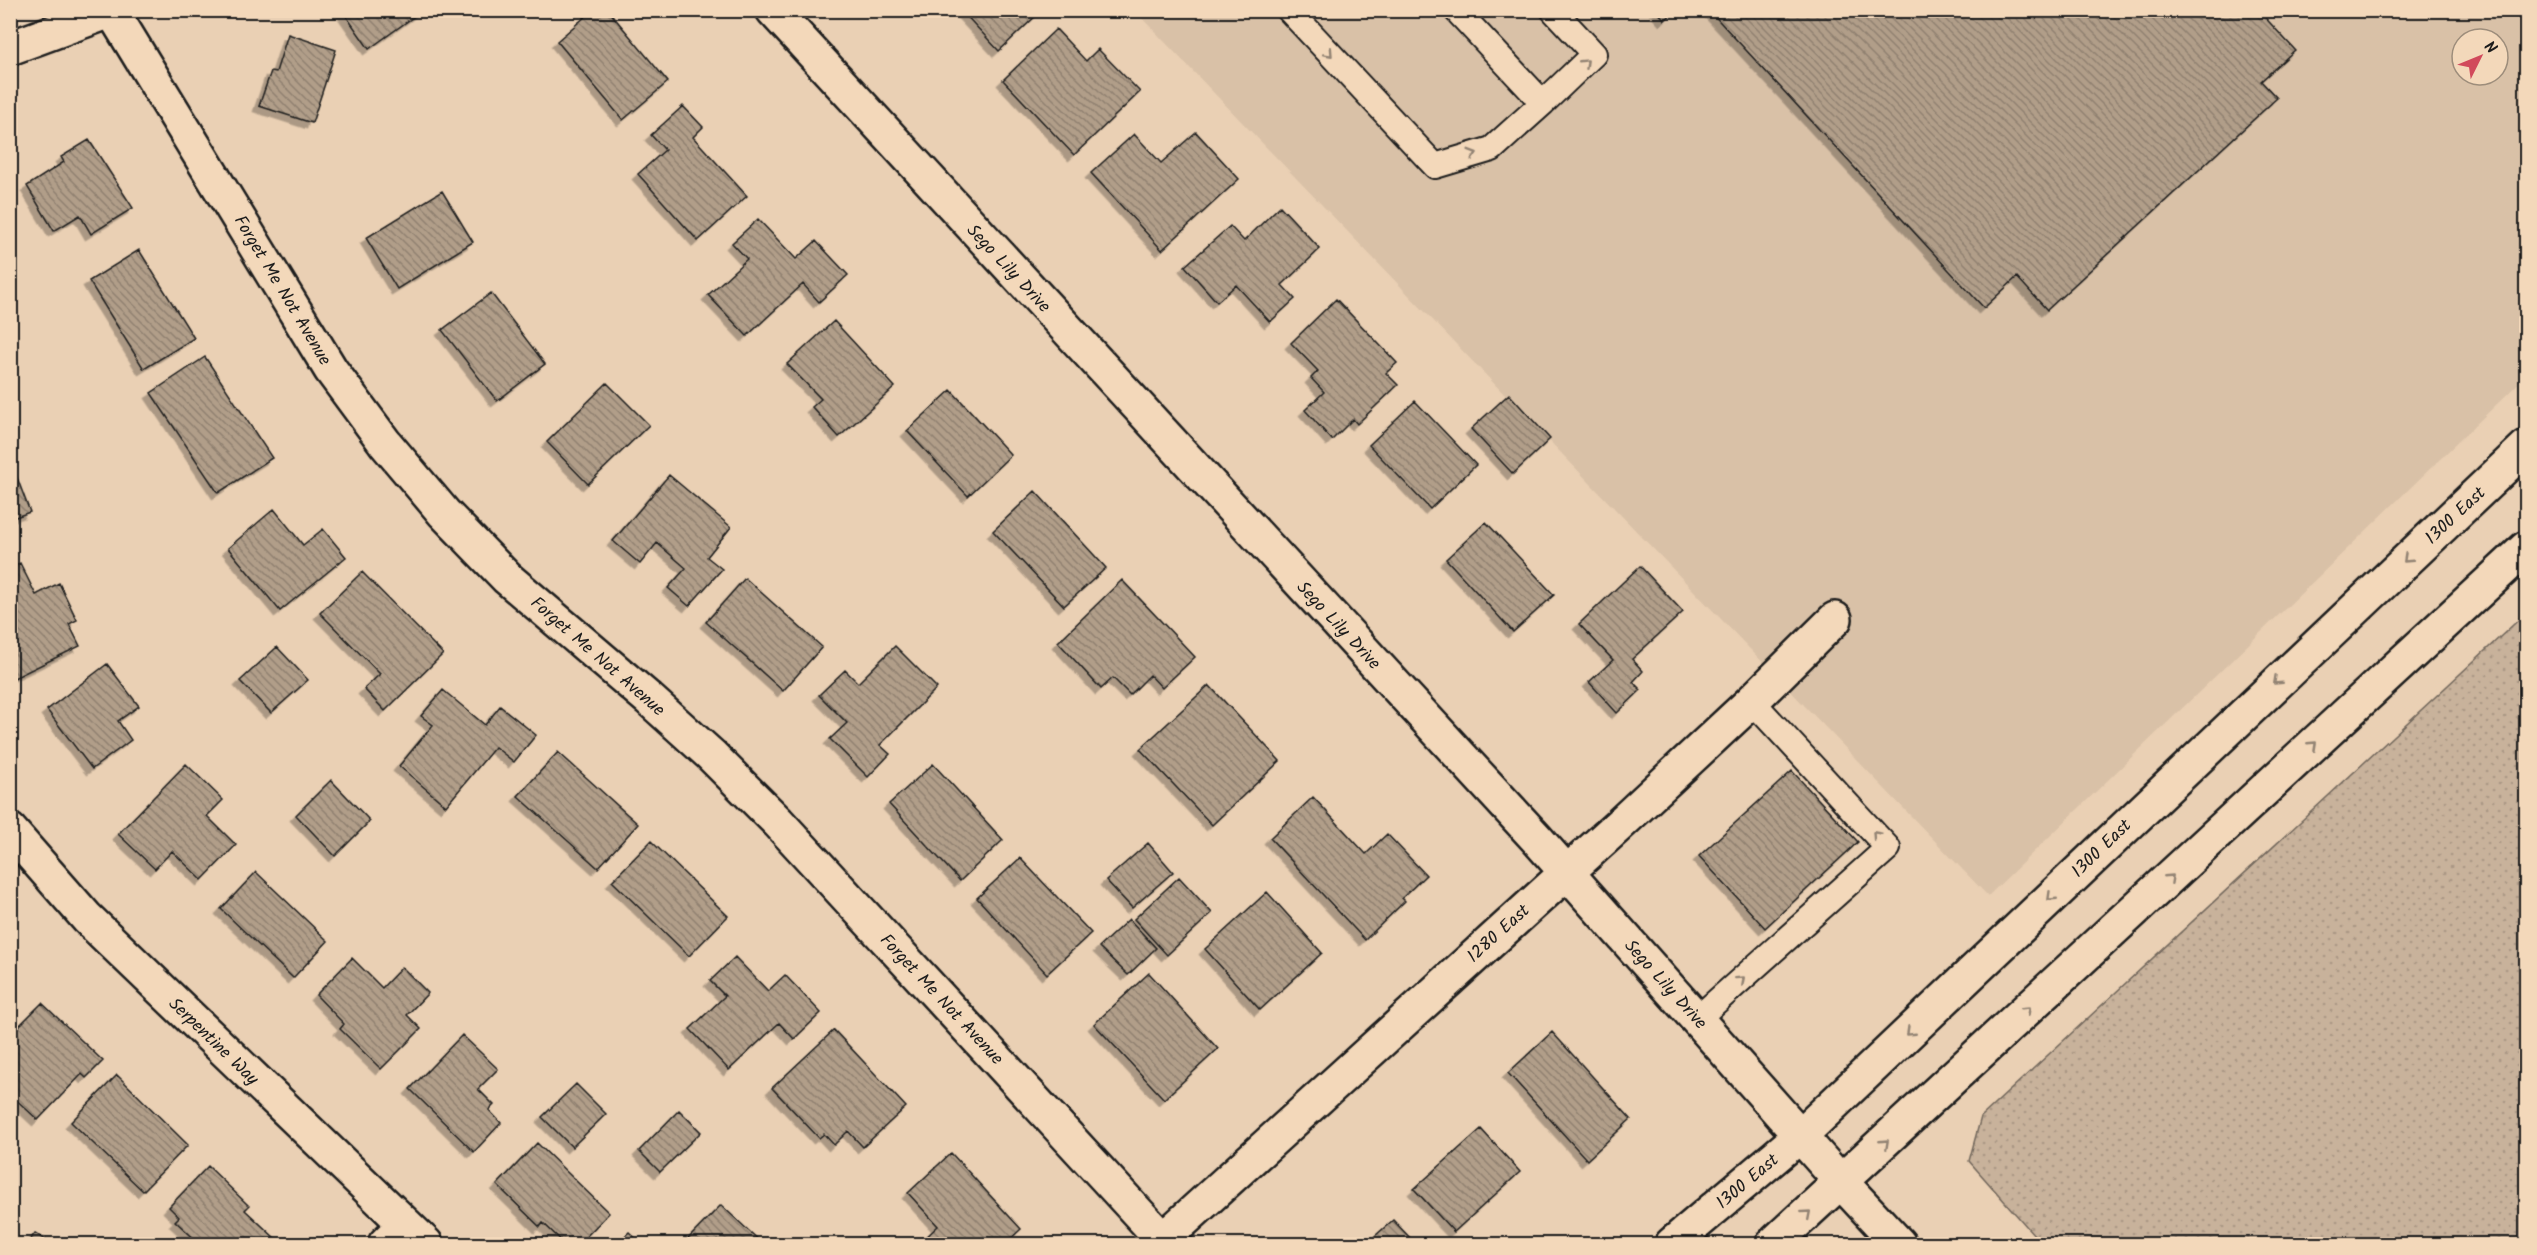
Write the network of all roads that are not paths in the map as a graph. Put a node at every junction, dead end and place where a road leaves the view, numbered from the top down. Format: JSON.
{"nodes":[{"id":1,"x":773,"y":10,"type":"edge"},
{"id":2,"x":1288,"y":10,"type":"edge"},
{"id":3,"x":1456,"y":10,"type":"edge"},
{"id":4,"x":1553,"y":10,"type":"edge"},
{"id":5,"x":113,"y":11,"type":"edge"},
{"id":6,"x":10,"y":48,"type":"edge"},
{"id":7,"x":1543,"y":103,"type":"junction"},
{"id":8,"x":2526,"y":447,"type":"edge"},
{"id":9,"x":2526,"y":549,"type":"edge"},
{"id":10,"x":1834,"y":619,"type":"dead end"},
{"id":11,"x":1752,"y":701,"type":"junction"},
{"id":12,"x":10,"y":830,"type":"edge"},
{"id":13,"x":1566,"y":872,"type":"junction"},
{"id":14,"x":1697,"y":1019,"type":"junction"},
{"id":15,"x":1801,"y":1135,"type":"junction"},
{"id":16,"x":1842,"y":1183,"type":"junction"},
{"id":17,"x":405,"y":1238,"type":"edge"},
{"id":18,"x":1161,"y":1242,"type":"edge"},
{"id":19,"x":1672,"y":1245,"type":"edge"},
{"id":20,"x":1773,"y":1245,"type":"edge"},
{"id":21,"x":1899,"y":1245,"type":"edge"}],
"edges":[{"from":1,"to":13,"type":"main road","name":"Sego Lily Drive"},
{"from":2,"to":7,"type":"lane","one_way":true},
{"from":3,"to":7,"type":"lane"},
{"from":7,"to":4,"type":"lane","one_way":true},
{"from":5,"to":6,"type":"main road"},
{"from":5,"to":18,"type":"main road","name":"Forget Me Not Avenue"},
{"from":8,"to":15,"type":"main road","name":"1300 East","one_way":true},
{"from":16,"to":9,"type":"main road","one_way":true},
{"from":10,"to":11,"type":"main road","name":"1280 East"},
{"from":11,"to":13,"type":"main road","name":"1280 East"},
{"from":14,"to":11,"type":"lane","one_way":true},
{"from":12,"to":17,"type":"main road","name":"Serpentine Way"},
{"from":13,"to":14,"type":"main road","name":"Sego Lily Drive"},
{"from":13,"to":18,"type":"main road","name":"1280 East"},
{"from":14,"to":15,"type":"main road","name":"Sego Lily Drive"},
{"from":15,"to":16,"type":"main road","name":"Sego Lily Drive"},
{"from":15,"to":19,"type":"main road","name":"1300 East"},
{"from":20,"to":16,"type":"main road","one_way":true},
{"from":16,"to":21,"type":"main road","name":"Sego Lily Drive"}]}
